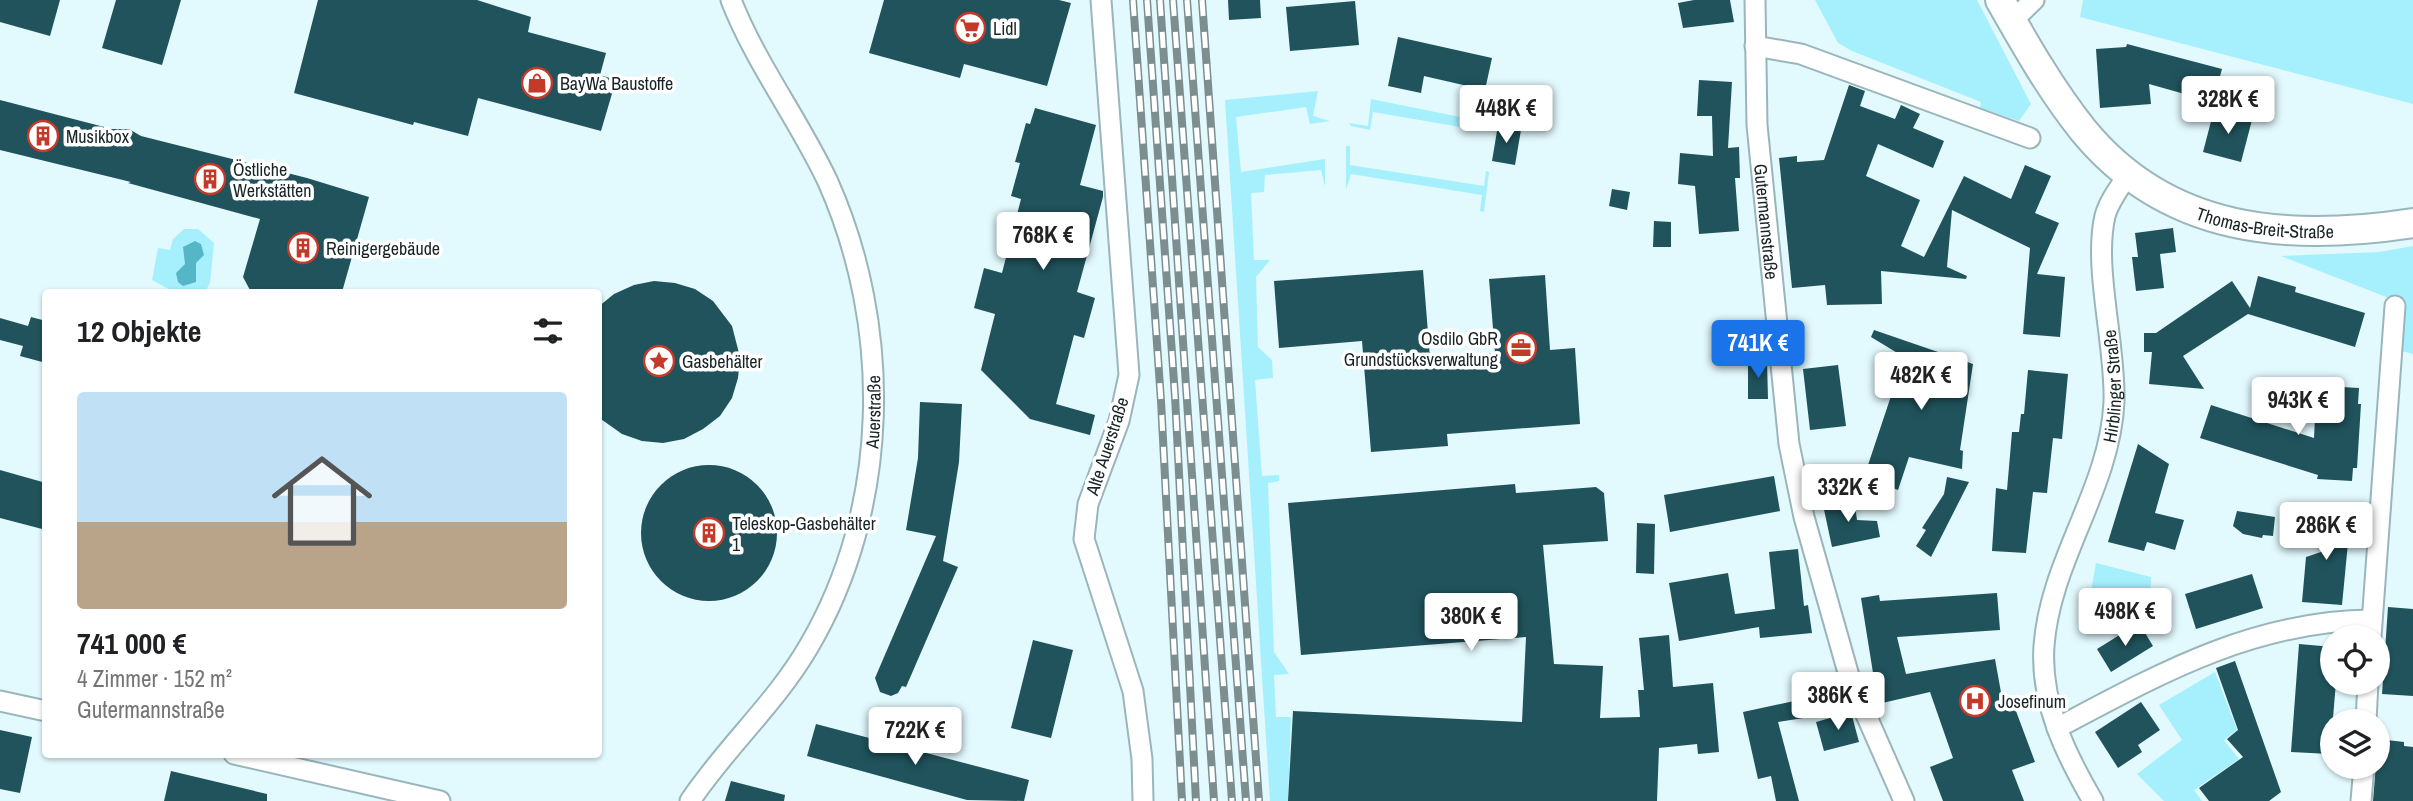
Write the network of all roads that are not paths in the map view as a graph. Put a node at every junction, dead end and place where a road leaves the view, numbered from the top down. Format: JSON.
{"nodes":[{"id":1,"x":731,"y":0,"type":"edge"},
{"id":2,"x":1101,"y":0,"type":"edge"},
{"id":3,"x":1755,"y":0,"type":"edge"},
{"id":4,"x":2034,"y":0,"type":"edge"},
{"id":5,"x":2006,"y":10,"type":"edge"},
{"id":6,"x":1755,"y":46,"type":"junction"},
{"id":7,"x":2030,"y":138,"type":"dead end"},
{"id":8,"x":2129,"y":175,"type":"junction"},
{"id":9,"x":2413,"y":223,"type":"edge"},
{"id":10,"x":2395,"y":306,"type":"dead end"},
{"id":11,"x":2354,"y":625,"type":"edge"},
{"id":12,"x":2371,"y":625,"type":"edge"},
{"id":13,"x":0,"y":701,"type":"edge"},
{"id":14,"x":42,"y":710,"type":"edge"},
{"id":15,"x":2057,"y":728,"type":"junction"},
{"id":16,"x":252,"y":758,"type":"edge"},
{"id":17,"x":2363,"y":779,"type":"edge"},
{"id":18,"x":440,"y":801,"type":"edge"},
{"id":19,"x":690,"y":801,"type":"edge"},
{"id":20,"x":1143,"y":801,"type":"edge"},
{"id":21,"x":1904,"y":801,"type":"edge"},
{"id":22,"x":2093,"y":801,"type":"edge"},
{"id":23,"x":2361,"y":801,"type":"edge"}],
"edges":[{"from":1,"to":19,"type":"street","name":"Auerstraße"},
{"from":2,"to":20,"type":"street","name":"Alte Auerstraße"},
{"from":3,"to":6,"type":"street","name":"Gutermannstraße"},
{"from":4,"to":5,"type":"street"},
{"from":5,"to":8,"type":"main road"},
{"from":6,"to":7,"type":"street"},
{"from":6,"to":21,"type":"street","name":"Gutermannstraße"},
{"from":8,"to":9,"type":"main road","name":"Thomas-Breit-Straße"},
{"from":8,"to":15,"type":"street","name":"Hirblinger Straße"},
{"from":10,"to":12,"type":"street"},
{"from":11,"to":15,"type":"street"},
{"from":13,"to":14,"type":"street"},
{"from":15,"to":22,"type":"street","name":"Hirblinger Straße"},
{"from":16,"to":18,"type":"street"},
{"from":17,"to":23,"type":"street"}]}
